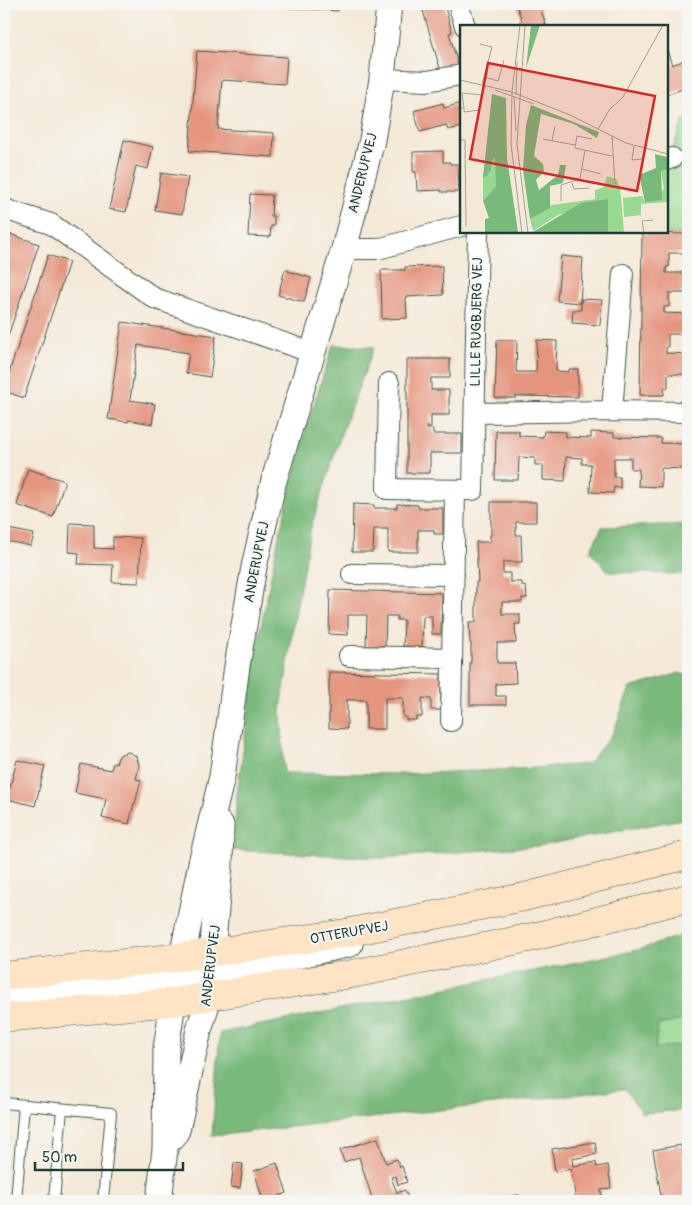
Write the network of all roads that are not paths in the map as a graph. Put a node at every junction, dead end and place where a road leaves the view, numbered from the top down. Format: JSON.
{"nodes":[{"id":1,"x":389,"y":4,"type":"edge"},
{"id":2,"x":460,"y":75,"type":"edge"},
{"id":3,"x":382,"y":79,"type":"junction"},
{"id":4,"x":4,"y":209,"type":"edge"},
{"id":5,"x":460,"y":226,"type":"edge"},
{"id":6,"x":478,"y":232,"type":"edge"},
{"id":7,"x":344,"y":249,"type":"junction"},
{"id":8,"x":622,"y":274,"type":"dead end"},
{"id":9,"x":313,"y":353,"type":"junction"},
{"id":10,"x":389,"y":383,"type":"dead end"},
{"id":11,"x":612,"y":410,"type":"junction"},
{"id":12,"x":475,"y":414,"type":"junction"},
{"id":13,"x":688,"y":414,"type":"edge"},
{"id":14,"x":455,"y":490,"type":"junction"},
{"id":15,"x":352,"y":574,"type":"dead end"},
{"id":16,"x":454,"y":575,"type":"junction"},
{"id":17,"x":349,"y":656,"type":"dead end"},
{"id":18,"x":452,"y":658,"type":"junction"},
{"id":19,"x":452,"y":721,"type":"dead end"},
{"id":20,"x":222,"y":776,"type":"junction"},
{"id":21,"x":688,"y":855,"type":"edge"},
{"id":22,"x":688,"y":898,"type":"edge"},
{"id":23,"x":180,"y":965,"type":"junction"},
{"id":24,"x":210,"y":975,"type":"junction"},
{"id":25,"x":4,"y":976,"type":"edge"},
{"id":26,"x":4,"y":998,"type":"edge"},
{"id":27,"x":173,"y":1002,"type":"junction"},
{"id":28,"x":4,"y":1018,"type":"edge"},
{"id":29,"x":4,"y":1103,"type":"edge"},
{"id":30,"x":24,"y":1105,"type":"junction"},
{"id":31,"x":62,"y":1109,"type":"junction"},
{"id":32,"x":164,"y":1149,"type":"junction"},
{"id":33,"x":16,"y":1201,"type":"edge"},
{"id":34,"x":54,"y":1201,"type":"edge"},
{"id":35,"x":103,"y":1201,"type":"edge"},
{"id":36,"x":159,"y":1201,"type":"edge"}],
"edges":[{"from":1,"to":3,"type":"street","name":"ANDERUPVEJ"},
{"from":2,"to":3,"type":"street"},
{"from":3,"to":7,"type":"street","name":"ANDERUPVEJ"},
{"from":4,"to":9,"type":"street"},
{"from":5,"to":7,"type":"street"},
{"from":6,"to":12,"type":"street","name":"LILLE RUGBJERG VEJ"},
{"from":7,"to":9,"type":"street","name":"ANDERUPVEJ"},
{"from":8,"to":11,"type":"street"},
{"from":9,"to":20,"type":"street","name":"ANDERUPVEJ"},
{"from":10,"to":14,"type":"street","name":"LILLE RUGBJERG VEJ"},
{"from":11,"to":12,"type":"street"},
{"from":11,"to":13,"type":"street"},
{"from":12,"to":14,"type":"street","name":"LILLE RUGBJERG VEJ"},
{"from":14,"to":16,"type":"street"},
{"from":15,"to":16,"type":"street"},
{"from":16,"to":18,"type":"street"},
{"from":17,"to":18,"type":"street"},
{"from":18,"to":19,"type":"street"},
{"from":20,"to":23,"type":"street","name":"ANDERUPVEJ"},
{"from":20,"to":24,"type":"street","name":"ANDERUPVEJ"},
{"from":21,"to":24,"type":"main road","name":"OTTERUPVEJ"},
{"from":22,"to":24,"type":"main road","name":"OTTERUPVEJ"},
{"from":23,"to":24,"type":"main road","name":"OTTERUPVEJ"},
{"from":23,"to":25,"type":"main road","name":"OTTERUPVEJ"},
{"from":23,"to":26,"type":"street"},
{"from":23,"to":27,"type":"street","name":"ANDERUPVEJ"},
{"from":24,"to":27,"type":"main road","name":"OTTERUPVEJ"},
{"from":24,"to":32,"type":"street","name":"ANDERUPVEJ"},
{"from":27,"to":28,"type":"main road","name":"OTTERUPVEJ"},
{"from":27,"to":32,"type":"street","name":"ANDERUPVEJ"},
{"from":29,"to":30,"type":"lane"},
{"from":30,"to":31,"type":"lane"},
{"from":30,"to":33,"type":"lane"},
{"from":31,"to":34,"type":"lane"},
{"from":31,"to":35,"type":"lane"},
{"from":32,"to":36,"type":"street","name":"ANDERUPVEJ"}]}
